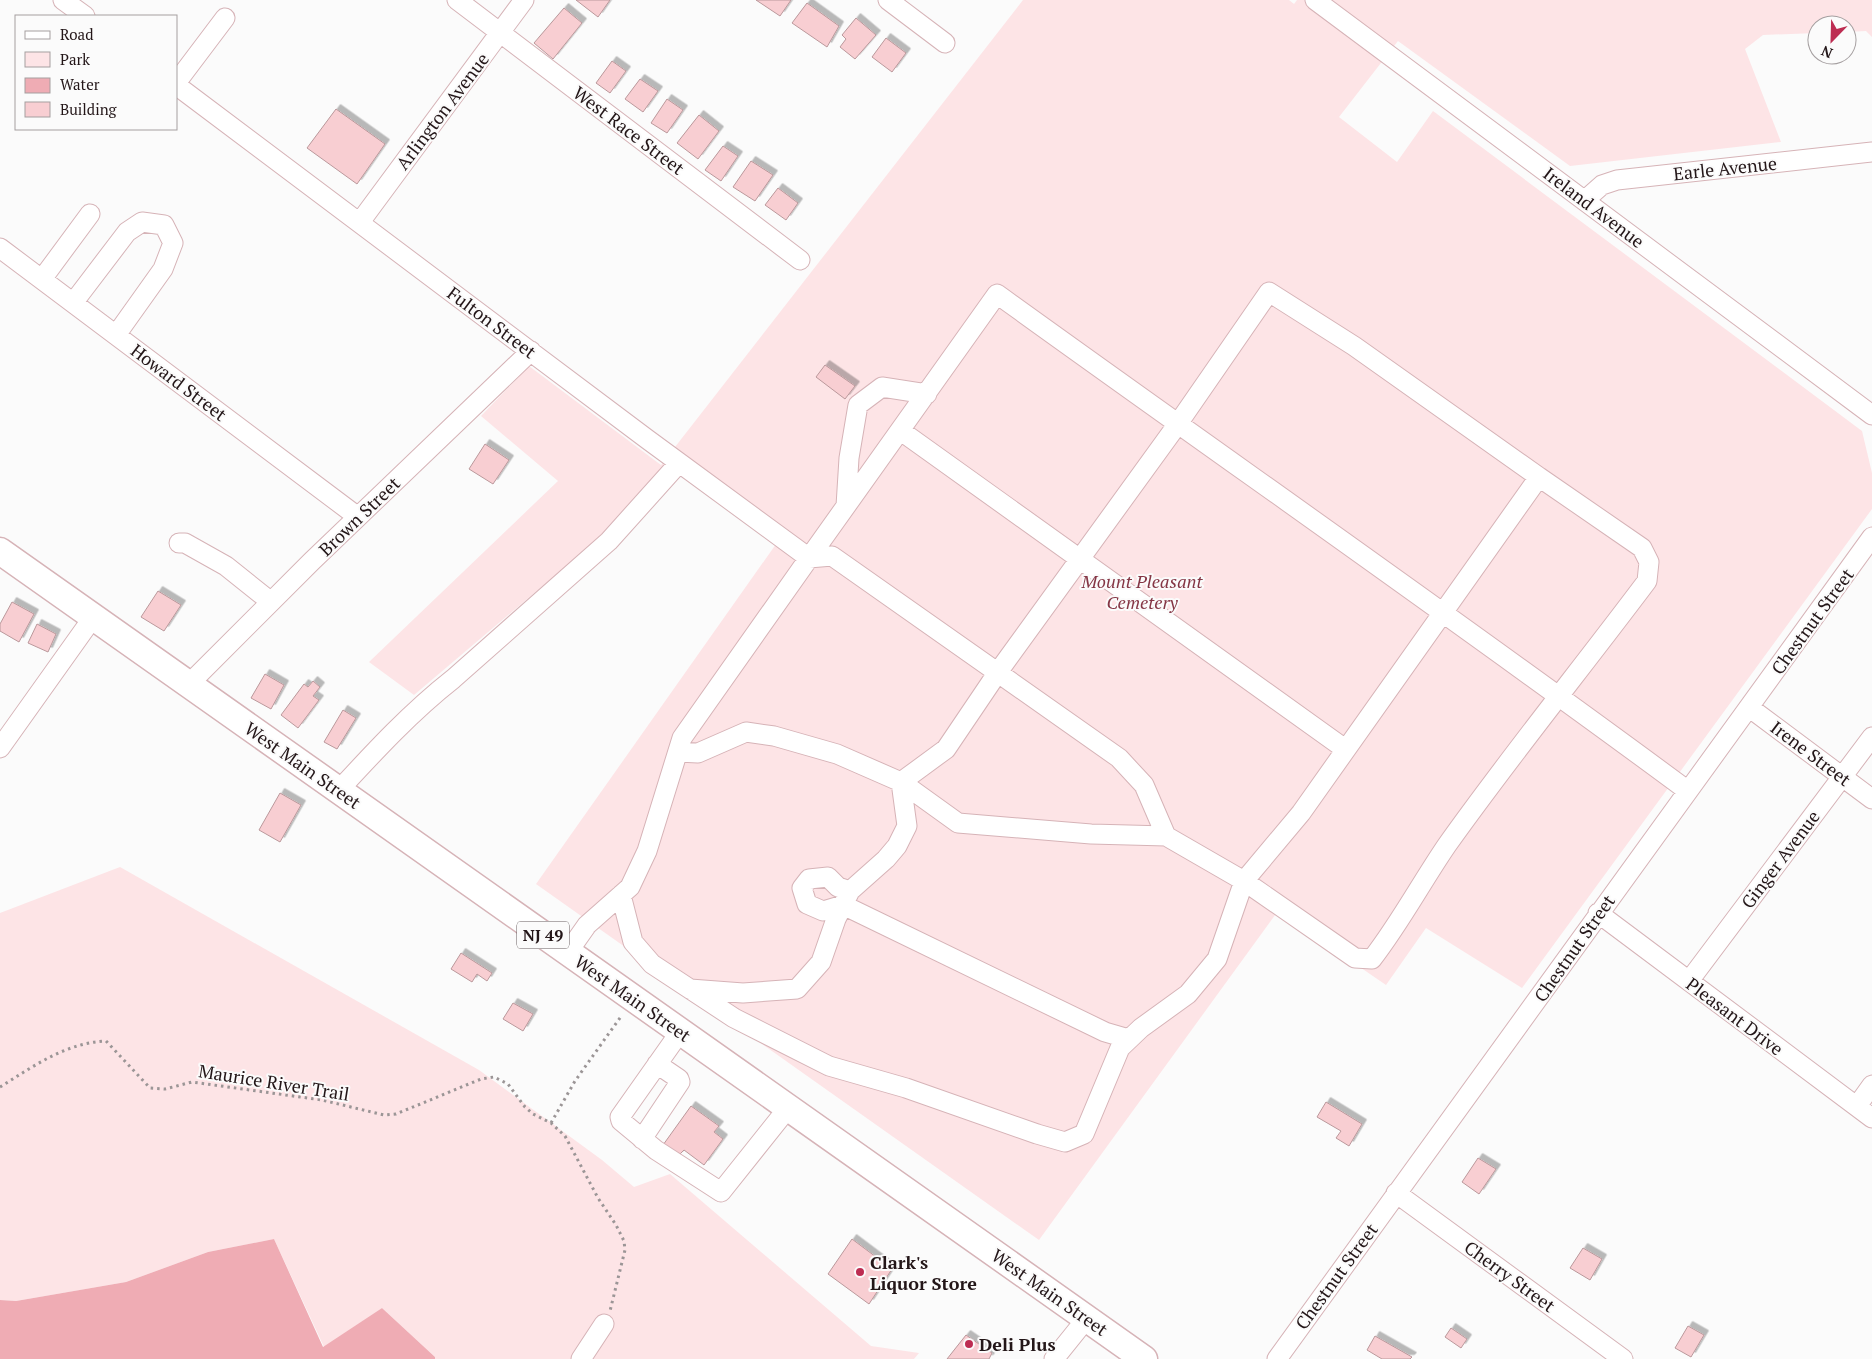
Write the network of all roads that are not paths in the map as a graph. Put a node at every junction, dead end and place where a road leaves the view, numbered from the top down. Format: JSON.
{"nodes":[{"id":1,"x":63,"y":0,"type":"edge"},
{"id":2,"x":457,"y":0,"type":"edge"},
{"id":3,"x":524,"y":0,"type":"edge"},
{"id":4,"x":888,"y":0,"type":"edge"},
{"id":5,"x":1315,"y":0,"type":"edge"},
{"id":6,"x":84,"y":15,"type":"edge"},
{"id":7,"x":225,"y":18,"type":"dead end"},
{"id":8,"x":500,"y":32,"type":"junction"},
{"id":9,"x":945,"y":43,"type":"dead end"},
{"id":10,"x":178,"y":81,"type":"edge"},
{"id":11,"x":178,"y":86,"type":"edge"},
{"id":12,"x":1872,"y":152,"type":"edge"},
{"id":13,"x":1585,"y":200,"type":"junction"},
{"id":14,"x":90,"y":214,"type":"dead end"},
{"id":15,"x":360,"y":222,"type":"junction"},
{"id":16,"x":0,"y":248,"type":"edge"},
{"id":17,"x":800,"y":260,"type":"dead end"},
{"id":18,"x":42,"y":279,"type":"junction"},
{"id":19,"x":72,"y":303,"type":"junction"},
{"id":20,"x":116,"y":335,"type":"junction"},
{"id":21,"x":531,"y":351,"type":"junction"},
{"id":22,"x":927,"y":394,"type":"junction"},
{"id":23,"x":1872,"y":415,"type":"edge"},
{"id":24,"x":1177,"y":425,"type":"junction"},
{"id":25,"x":901,"y":431,"type":"junction"},
{"id":26,"x":679,"y":463,"type":"junction"},
{"id":27,"x":1539,"y":476,"type":"junction"},
{"id":28,"x":846,"y":506,"type":"junction"},
{"id":29,"x":358,"y":517,"type":"junction"},
{"id":30,"x":1872,"y":537,"type":"edge"},
{"id":31,"x":179,"y":544,"type":"dead end"},
{"id":32,"x":0,"y":551,"type":"edge"},
{"id":33,"x":809,"y":558,"type":"junction"},
{"id":34,"x":1078,"y":559,"type":"junction"},
{"id":35,"x":271,"y":602,"type":"junction"},
{"id":36,"x":1440,"y":612,"type":"junction"},
{"id":37,"x":94,"y":616,"type":"junction"},
{"id":38,"x":998,"y":672,"type":"junction"},
{"id":39,"x":189,"y":684,"type":"junction"},
{"id":40,"x":1560,"y":697,"type":"junction"},
{"id":41,"x":1750,"y":708,"type":"junction"},
{"id":42,"x":1872,"y":737,"type":"edge"},
{"id":43,"x":0,"y":748,"type":"edge"},
{"id":44,"x":1345,"y":749,"type":"junction"},
{"id":45,"x":678,"y":752,"type":"junction"},
{"id":46,"x":1842,"y":777,"type":"junction"},
{"id":47,"x":901,"y":782,"type":"junction"},
{"id":48,"x":338,"y":790,"type":"junction"},
{"id":49,"x":1688,"y":791,"type":"junction"},
{"id":50,"x":1872,"y":799,"type":"edge"},
{"id":51,"x":1166,"y":836,"type":"junction"},
{"id":52,"x":1244,"y":881,"type":"junction"},
{"id":53,"x":621,"y":895,"type":"junction"},
{"id":54,"x":846,"y":898,"type":"junction"},
{"id":55,"x":1598,"y":913,"type":"junction"},
{"id":56,"x":568,"y":952,"type":"junction"},
{"id":57,"x":1689,"y":981,"type":"junction"},
{"id":58,"x":688,"y":989,"type":"junction"},
{"id":59,"x":680,"y":1032,"type":"junction"},
{"id":60,"x":1129,"y":1039,"type":"junction"},
{"id":61,"x":657,"y":1064,"type":"junction"},
{"id":62,"x":1872,"y":1085,"type":"edge"},
{"id":63,"x":1856,"y":1106,"type":"junction"},
{"id":64,"x":788,"y":1108,"type":"junction"},
{"id":65,"x":1872,"y":1118,"type":"edge"},
{"id":66,"x":642,"y":1139,"type":"junction"},
{"id":67,"x":1396,"y":1193,"type":"junction"},
{"id":68,"x":608,"y":1316,"type":"road end"},
{"id":69,"x":1087,"y":1318,"type":"junction"},
{"id":70,"x":581,"y":1359,"type":"edge"},
{"id":71,"x":1055,"y":1359,"type":"edge"},
{"id":72,"x":1144,"y":1359,"type":"edge"},
{"id":73,"x":1276,"y":1359,"type":"edge"},
{"id":74,"x":1623,"y":1359,"type":"edge"}],
"edges":[{"from":1,"to":6,"type":"street"},
{"from":2,"to":8,"type":"street","name":"West Race Street"},
{"from":3,"to":8,"type":"street","name":"Arlington Avenue"},
{"from":4,"to":9,"type":"street"},
{"from":5,"to":13,"type":"street","name":"Ireland Avenue"},
{"from":7,"to":10,"type":"street"},
{"from":8,"to":15,"type":"street","name":"Arlington Avenue"},
{"from":8,"to":17,"type":"street","name":"West Race Street"},
{"from":11,"to":15,"type":"street","name":"Fulton Street"},
{"from":12,"to":13,"type":"street","name":"Earle Avenue"},
{"from":13,"to":23,"type":"street","name":"Ireland Avenue"},
{"from":14,"to":18,"type":"street"},
{"from":15,"to":21,"type":"street","name":"Fulton Street"},
{"from":16,"to":18,"type":"street","name":"Howard Street"},
{"from":18,"to":19,"type":"street","name":"Howard Street"},
{"from":19,"to":20,"type":"street","name":"Howard Street"},
{"from":19,"to":20,"type":"street"},
{"from":20,"to":29,"type":"street","name":"Howard Street"},
{"from":21,"to":26,"type":"street","name":"Fulton Street"},
{"from":21,"to":29,"type":"street","name":"Brown Street"},
{"from":22,"to":24,"type":"street"},
{"from":22,"to":25,"type":"street"},
{"from":22,"to":28,"type":"street"},
{"from":24,"to":27,"type":"street"},
{"from":24,"to":34,"type":"street"},
{"from":24,"to":36,"type":"street"},
{"from":25,"to":28,"type":"street"},
{"from":25,"to":34,"type":"street"},
{"from":26,"to":33,"type":"street","name":"Fulton Street"},
{"from":26,"to":48,"type":"street"},
{"from":27,"to":36,"type":"street"},
{"from":27,"to":40,"type":"street"},
{"from":28,"to":33,"type":"street"},
{"from":29,"to":35,"type":"street","name":"Brown Street"},
{"from":30,"to":41,"type":"street","name":"Chestnut Street"},
{"from":31,"to":35,"type":"street"},
{"from":32,"to":37,"type":"highway","name":"West Main Street","number":"NJ 49"},
{"from":33,"to":38,"type":"street"},
{"from":33,"to":45,"type":"street"},
{"from":34,"to":38,"type":"street"},
{"from":34,"to":44,"type":"street"},
{"from":35,"to":39,"type":"street","name":"Brown Street"},
{"from":36,"to":40,"type":"street"},
{"from":36,"to":44,"type":"street"},
{"from":37,"to":39,"type":"highway","name":"West Main Street","number":"NJ 49"},
{"from":37,"to":43,"type":"street"},
{"from":38,"to":47,"type":"street"},
{"from":38,"to":51,"type":"street"},
{"from":39,"to":48,"type":"highway","name":"West Main Street","number":"NJ 49"},
{"from":40,"to":49,"type":"street"},
{"from":40,"to":52,"type":"street"},
{"from":41,"to":46,"type":"street","name":"Irene Street"},
{"from":41,"to":49,"type":"street","name":"Chestnut Street"},
{"from":42,"to":46,"type":"street","name":"Ginger Avenue"},
{"from":44,"to":52,"type":"street"},
{"from":45,"to":47,"type":"street"},
{"from":45,"to":53,"type":"street"},
{"from":46,"to":50,"type":"street","name":"Irene Street"},
{"from":46,"to":57,"type":"street","name":"Ginger Avenue"},
{"from":47,"to":51,"type":"street"},
{"from":47,"to":54,"type":"street"},
{"from":48,"to":56,"type":"highway","name":"West Main Street","number":"NJ 49"},
{"from":49,"to":55,"type":"street","name":"Chestnut Street"},
{"from":51,"to":52,"type":"street"},
{"from":52,"to":60,"type":"street"},
{"from":53,"to":56,"type":"street"},
{"from":53,"to":58,"type":"street"},
{"from":54,"to":58,"type":"street"},
{"from":54,"to":60,"type":"street"},
{"from":55,"to":57,"type":"street","name":"Pleasant Drive"},
{"from":55,"to":67,"type":"street","name":"Chestnut Street"},
{"from":56,"to":59,"type":"highway","name":"West Main Street","number":"NJ 49"},
{"from":57,"to":63,"type":"street","name":"Pleasant Drive"},
{"from":58,"to":60,"type":"street"},
{"from":59,"to":61,"type":"street"},
{"from":59,"to":64,"type":"highway","name":"West Main Street","number":"NJ 49"},
{"from":61,"to":66,"type":"street"},
{"from":61,"to":66,"type":"street"},
{"from":62,"to":63,"type":"street"},
{"from":63,"to":65,"type":"street","name":"Pleasant Drive"},
{"from":64,"to":66,"type":"street"},
{"from":64,"to":69,"type":"highway","name":"West Main Street","number":"NJ 49"},
{"from":67,"to":73,"type":"street","name":"Chestnut Street"},
{"from":67,"to":74,"type":"street","name":"Cherry Street"},
{"from":68,"to":70,"type":"street"},
{"from":69,"to":71,"type":"street"},
{"from":69,"to":72,"type":"highway","name":"West Main Street","number":"NJ 49"}]}
